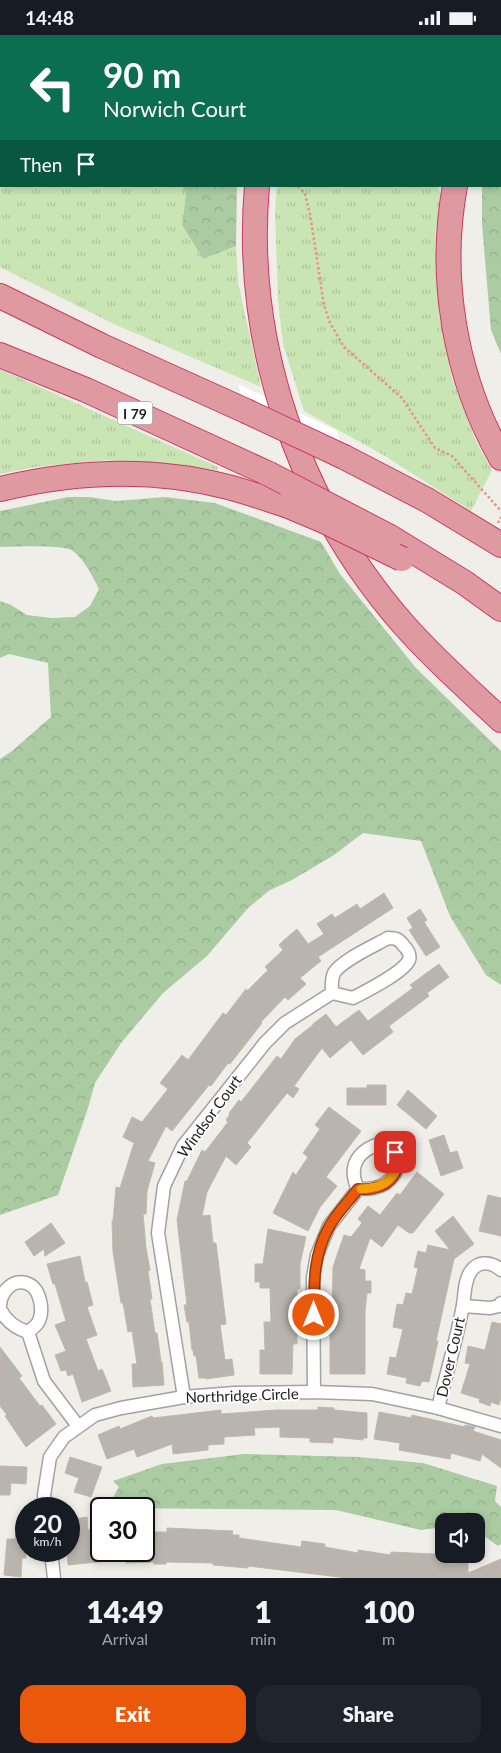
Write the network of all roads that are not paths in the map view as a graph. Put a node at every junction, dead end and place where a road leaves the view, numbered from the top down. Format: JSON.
{"nodes":[{"id":1,"x":257,"y":187,"type":"edge"},
{"id":2,"x":455,"y":187,"type":"edge"},
{"id":3,"x":0,"y":296,"type":"edge"},
{"id":4,"x":0,"y":355,"type":"edge"},
{"id":5,"x":501,"y":458,"type":"edge"},
{"id":6,"x":0,"y":489,"type":"edge"},
{"id":7,"x":501,"y":545,"type":"edge"},
{"id":8,"x":501,"y":609,"type":"edge"},
{"id":9,"x":501,"y":617,"type":"edge"},
{"id":10,"x":501,"y":720,"type":"edge"},
{"id":11,"x":332,"y":993,"type":"junction"},
{"id":12,"x":358,"y":1189,"type":"dead end"},
{"id":13,"x":501,"y":1270,"type":"edge"},
{"id":14,"x":501,"y":1303,"type":"edge"},
{"id":15,"x":463,"y":1306,"type":"junction"},
{"id":16,"x":0,"y":1307,"type":"edge"},
{"id":17,"x":28,"y":1332,"type":"junction"},
{"id":18,"x":314,"y":1392,"type":"junction"},
{"id":19,"x":184,"y":1397,"type":"junction"},
{"id":20,"x":438,"y":1408,"type":"junction"},
{"id":21,"x":501,"y":1425,"type":"edge"},
{"id":22,"x":78,"y":1426,"type":"junction"},
{"id":23,"x":44,"y":1497,"type":"edge"},
{"id":24,"x":52,"y":1562,"type":"edge"},
{"id":25,"x":54,"y":1578,"type":"edge"}],
"edges":[{"from":1,"to":10,"type":"highway"},
{"from":2,"to":5,"type":"highway"},
{"from":3,"to":7,"type":"highway","bridge":true},
{"from":4,"to":8,"type":"highway","number":"I 79","bridge":true},
{"from":6,"to":9,"type":"highway","bridge":true},
{"from":11,"to":11,"type":"street"},
{"from":11,"to":19,"type":"street","name":"Windsor Court"},
{"from":12,"to":18,"type":"street"},
{"from":13,"to":15,"type":"street","name":"Dover Court"},
{"from":14,"to":15,"type":"street","name":"Dover Court"},
{"from":15,"to":20,"type":"street","name":"Dover Court"},
{"from":16,"to":17,"type":"street"},
{"from":16,"to":17,"type":"street"},
{"from":17,"to":22,"type":"street"},
{"from":18,"to":19,"type":"street","name":"Northridge Circle"},
{"from":18,"to":20,"type":"street","name":"Northridge Circle"},
{"from":19,"to":22,"type":"street","name":"Northridge Circle"},
{"from":20,"to":21,"type":"street","name":"Northridge Circle"},
{"from":22,"to":23,"type":"street","name":"Northridge Circle"},
{"from":24,"to":25,"type":"street"}]}
